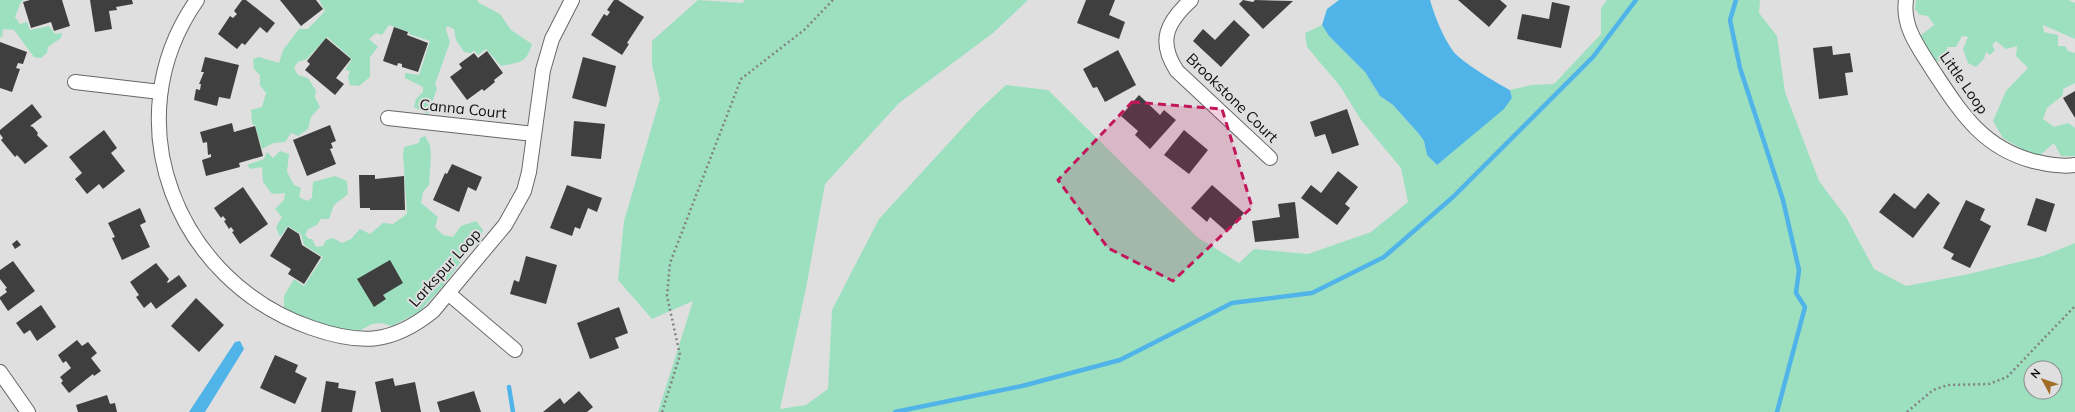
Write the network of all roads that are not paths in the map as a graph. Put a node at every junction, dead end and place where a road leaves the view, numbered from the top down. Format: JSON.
{"nodes":[{"id":1,"x":197,"y":0,"type":"edge"},
{"id":2,"x":572,"y":0,"type":"edge"},
{"id":3,"x":1191,"y":0,"type":"edge"},
{"id":4,"x":1906,"y":0,"type":"edge"},
{"id":5,"x":75,"y":82,"type":"dead end"},
{"id":6,"x":160,"y":92,"type":"junction"},
{"id":7,"x":388,"y":118,"type":"dead end"},
{"id":8,"x":534,"y":134,"type":"junction"},
{"id":9,"x":1270,"y":158,"type":"dead end"},
{"id":10,"x":2075,"y":165,"type":"edge"},
{"id":11,"x":448,"y":293,"type":"junction"},
{"id":12,"x":515,"y":350,"type":"dead end"},
{"id":13,"x":0,"y":372,"type":"edge"},
{"id":14,"x":28,"y":412,"type":"edge"}],
"edges":[{"from":1,"to":6,"type":"street","name":"Larkspur Loop"},
{"from":2,"to":8,"type":"street","name":"Larkspur Loop"},
{"from":3,"to":9,"type":"street","name":"Brookstone Court"},
{"from":4,"to":10,"type":"street","name":"Little Loop"},
{"from":5,"to":6,"type":"street"},
{"from":6,"to":11,"type":"street","name":"Larkspur Loop"},
{"from":7,"to":8,"type":"street","name":"Canna Court"},
{"from":8,"to":11,"type":"street","name":"Larkspur Loop"},
{"from":11,"to":12,"type":"street"},
{"from":13,"to":14,"type":"street"}]}
